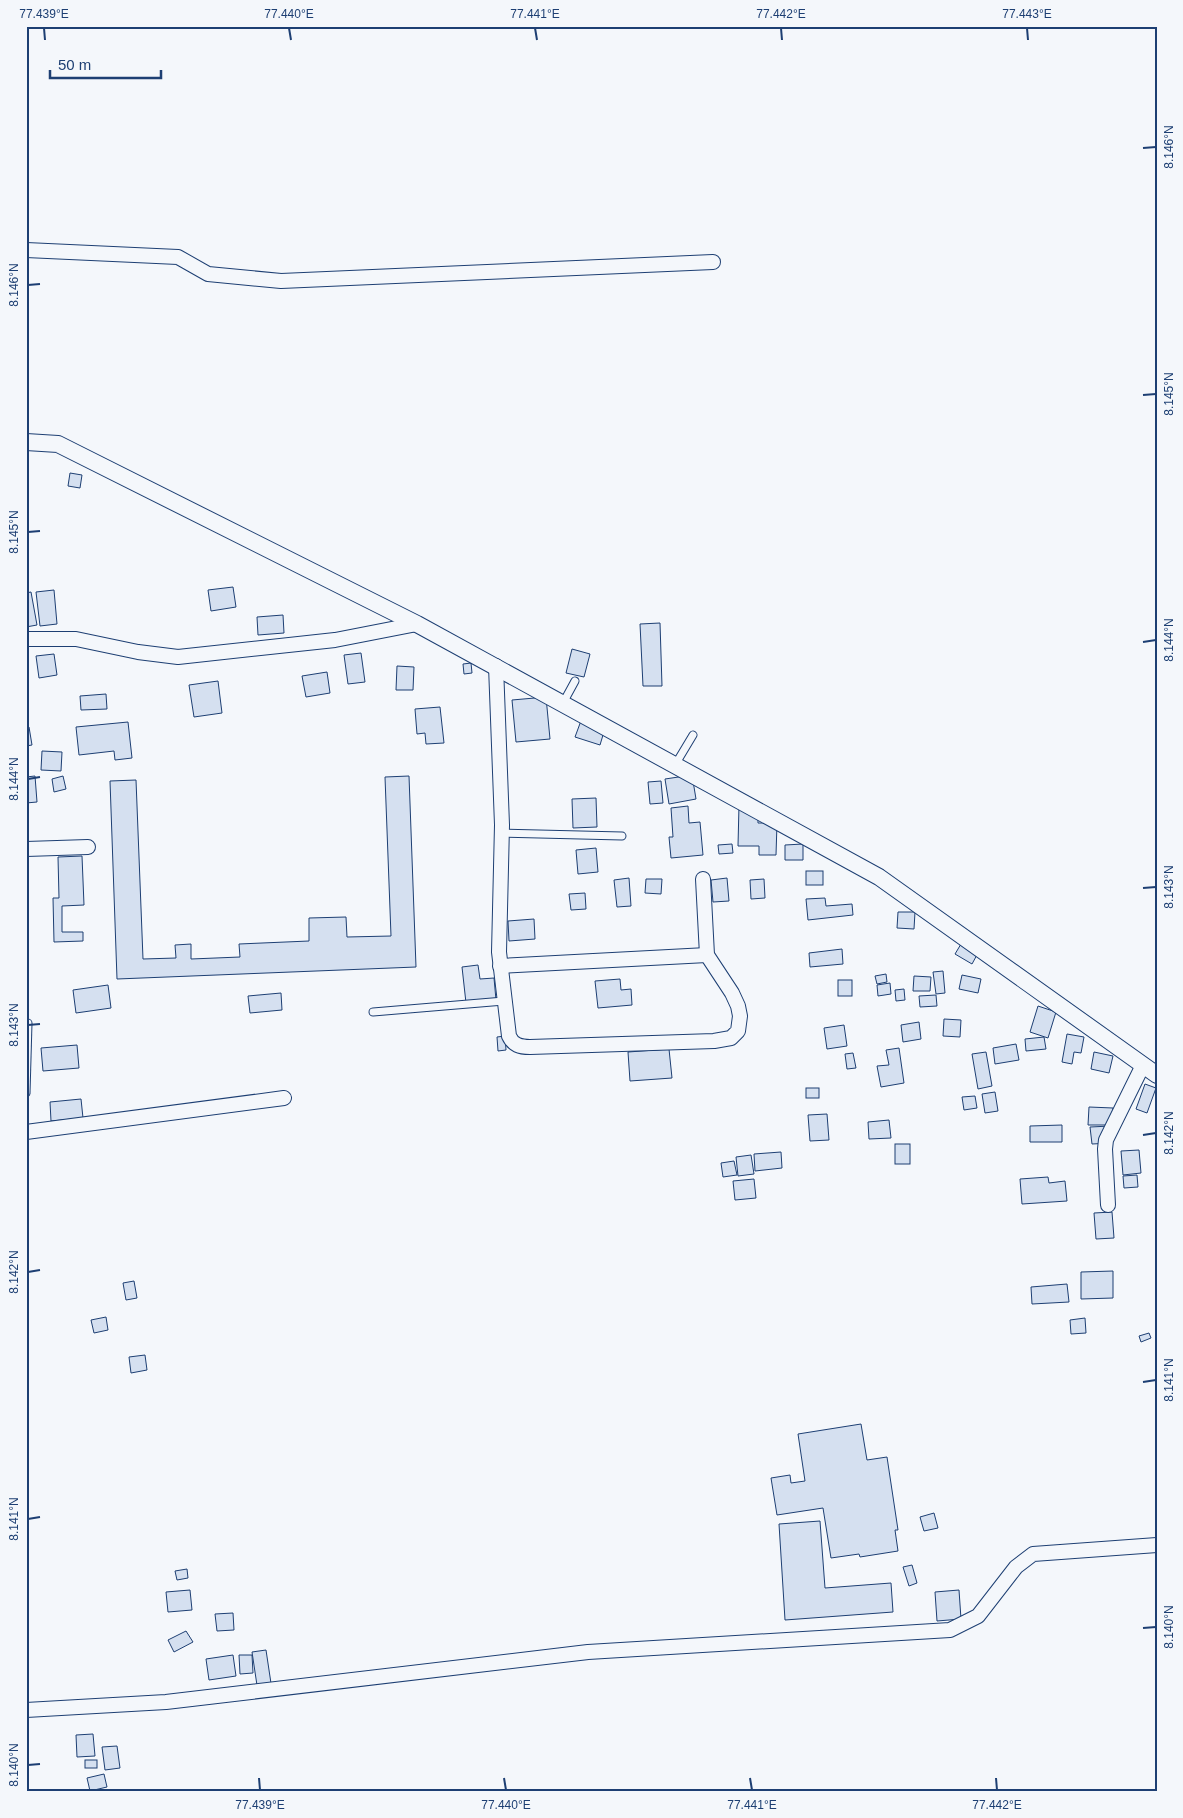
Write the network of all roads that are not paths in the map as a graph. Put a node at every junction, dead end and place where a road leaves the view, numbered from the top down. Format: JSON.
{"nodes":[{"id":1,"x":26,"y":250,"type":"edge"},
{"id":2,"x":713,"y":262,"type":"dead end"},
{"id":3,"x":26,"y":442,"type":"edge"},
{"id":4,"x":417,"y":624,"type":"junction"},
{"id":5,"x":26,"y":639,"type":"edge"},
{"id":6,"x":496,"y":666,"type":"junction"},
{"id":7,"x":575,"y":681,"type":"dead end"},
{"id":8,"x":566,"y":697,"type":"junction"},
{"id":9,"x":693,"y":735,"type":"dead end"},
{"id":10,"x":678,"y":760,"type":"junction"},
{"id":11,"x":502,"y":833,"type":"junction"},
{"id":12,"x":622,"y":836,"type":"dead end"},
{"id":13,"x":88,"y":847,"type":"dead end"},
{"id":14,"x":26,"y":849,"type":"edge"},
{"id":15,"x":703,"y":879,"type":"dead end"},
{"id":16,"x":707,"y":956,"type":"junction"},
{"id":17,"x":500,"y":966,"type":"junction"},
{"id":18,"x":504,"y":1001,"type":"junction"},
{"id":19,"x":374,"y":1012,"type":"dead end"},
{"id":20,"x":28,"y":1023,"type":"dead end"},
{"id":21,"x":1150,"y":1070,"type":"edge"},
{"id":22,"x":26,"y":1093,"type":"edge"},
{"id":23,"x":284,"y":1098,"type":"dead end"},
{"id":24,"x":26,"y":1132,"type":"edge"},
{"id":25,"x":1108,"y":1205,"type":"dead end"},
{"id":26,"x":1157,"y":1546,"type":"edge"},
{"id":27,"x":26,"y":1710,"type":"edge"}],
"edges":[{"from":1,"to":2,"type":"street"},
{"from":3,"to":4,"type":"street"},
{"from":4,"to":5,"type":"street"},
{"from":4,"to":6,"type":"street"},
{"from":6,"to":8,"type":"street"},
{"from":6,"to":11,"type":"street"},
{"from":7,"to":8,"type":"lane"},
{"from":8,"to":10,"type":"street"},
{"from":9,"to":10,"type":"lane"},
{"from":10,"to":21,"type":"street"},
{"from":11,"to":12,"type":"lane"},
{"from":11,"to":17,"type":"street"},
{"from":13,"to":14,"type":"street"},
{"from":15,"to":16,"type":"street"},
{"from":16,"to":17,"type":"street"},
{"from":16,"to":18,"type":"street"},
{"from":17,"to":18,"type":"street"},
{"from":18,"to":19,"type":"lane"},
{"from":20,"to":22,"type":"lane"},
{"from":21,"to":25,"type":"street"},
{"from":23,"to":24,"type":"street"},
{"from":26,"to":27,"type":"street"}]}
